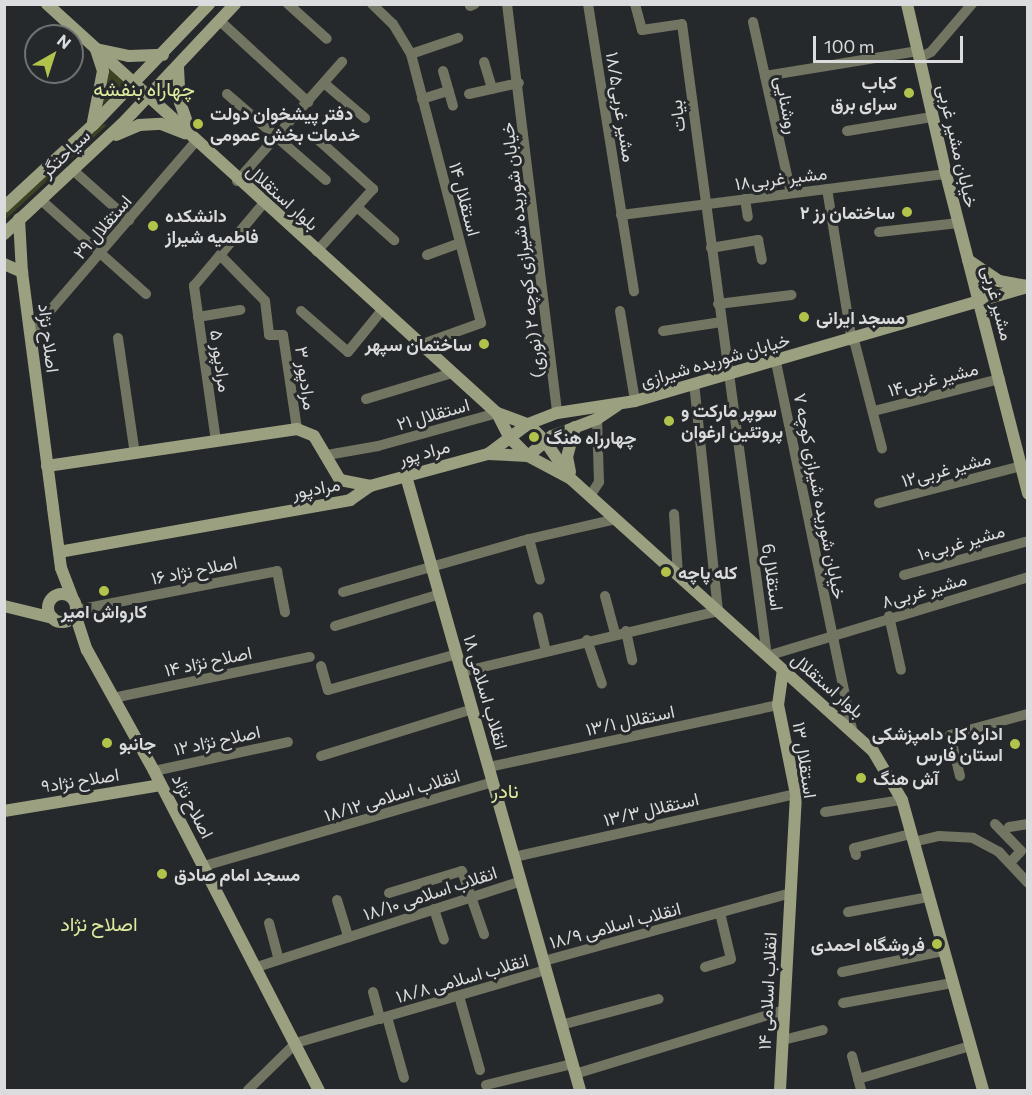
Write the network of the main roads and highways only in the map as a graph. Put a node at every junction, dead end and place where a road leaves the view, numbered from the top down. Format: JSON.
{"nodes":[{"id":1,"x":47,"y":4,"type":"edge"},
{"id":2,"x":209,"y":4,"type":"edge"},
{"id":3,"x":235,"y":4,"type":"edge"},
{"id":4,"x":907,"y":4,"type":"edge"},
{"id":5,"x":96,"y":50,"type":"junction"},
{"id":6,"x":163,"y":55,"type":"junction"},
{"id":7,"x":178,"y":68,"type":"junction"},
{"id":8,"x":134,"y":83,"type":"junction"},
{"id":9,"x":149,"y":97,"type":"junction"},
{"id":10,"x":93,"y":125,"type":"junction"},
{"id":11,"x":107,"y":138,"type":"junction"},
{"id":12,"x":194,"y":138,"type":"junction"},
{"id":13,"x":4,"y":207,"type":"edge"},
{"id":14,"x":19,"y":219,"type":"junction"},
{"id":15,"x":4,"y":234,"type":"edge"},
{"id":16,"x":968,"y":260,"type":"junction"},
{"id":17,"x":4,"y":264,"type":"edge"},
{"id":18,"x":22,"y":272,"type":"junction"},
{"id":19,"x":1028,"y":287,"type":"edge"},
{"id":20,"x":978,"y":302,"type":"junction"},
{"id":21,"x":618,"y":405,"type":"junction"},
{"id":22,"x":497,"y":413,"type":"junction"},
{"id":23,"x":528,"y":424,"type":"junction"},
{"id":24,"x":575,"y":427,"type":"junction"},
{"id":25,"x":510,"y":438,"type":"junction"},
{"id":26,"x":545,"y":441,"type":"junction"},
{"id":27,"x":488,"y":454,"type":"junction"},
{"id":28,"x":528,"y":456,"type":"junction"},
{"id":29,"x":48,"y":466,"type":"junction"},
{"id":30,"x":406,"y":476,"type":"junction"},
{"id":31,"x":571,"y":479,"type":"junction"},
{"id":32,"x":370,"y":486,"type":"junction"},
{"id":33,"x":1028,"y":494,"type":"edge"},
{"id":34,"x":59,"y":552,"type":"junction"},
{"id":35,"x":61,"y":568,"type":"junction"},
{"id":36,"x":72,"y":597,"type":"junction"},
{"id":37,"x":4,"y":606,"type":"edge"},
{"id":38,"x":54,"y":610,"type":"junction"},
{"id":39,"x":76,"y":612,"type":"junction"},
{"id":40,"x":80,"y":636,"type":"junction"},
{"id":41,"x":783,"y":670,"type":"junction"},
{"id":42,"x":162,"y":785,"type":"junction"},
{"id":43,"x":4,"y":811,"type":"edge"},
{"id":44,"x":791,"y":893,"type":"joint"},
{"id":45,"x":320,"y":1090,"type":"edge"},
{"id":46,"x":580,"y":1090,"type":"edge"},
{"id":47,"x":780,"y":1090,"type":"edge"},
{"id":48,"x":983,"y":1090,"type":"edge"}],
"edges":[{"from":1,"to":5,"type":"main road","name":"بلوار استقلال"},
{"from":2,"to":6,"type":"main road","name":"سیاحتگر"},
{"from":3,"to":7,"type":"main road","name":"سیاحتگر"},
{"from":4,"to":16,"type":"main road","name":"خیابان مشیر غربی"},
{"from":5,"to":6,"type":"main road"},
{"from":5,"to":8,"type":"main road","name":"بلوار استقلال"},
{"from":5,"to":10,"type":"main road"},
{"from":6,"to":8,"type":"main road","name":"سیاحتگر"},
{"from":7,"to":9,"type":"main road","name":"سیاحتگر"},
{"from":7,"to":12,"type":"main road"},
{"from":8,"to":9,"type":"main road","name":"بلوار استقلال"},
{"from":8,"to":10,"type":"main road","name":"سیاحتگر"},
{"from":9,"to":11,"type":"main road","name":"سیاحتگر"},
{"from":9,"to":12,"type":"main road","name":"بلوار استقلال"},
{"from":10,"to":13,"type":"main road","name":"سیاحتگر"},
{"from":11,"to":12,"type":"main road"},
{"from":11,"to":14,"type":"main road","name":"سیاحتگر"},
{"from":12,"to":22,"type":"main road","name":"بلوار استقلال"},
{"from":14,"to":15,"type":"main road","name":"سیاحتگر"},
{"from":14,"to":18,"type":"main road","name":"اصلاح نژاد"},
{"from":16,"to":19,"type":"main road"},
{"from":16,"to":20,"type":"main road","name":"مشیر غربی"},
{"from":17,"to":18,"type":"main road"},
{"from":18,"to":29,"type":"main road","name":"اصلاح نژاد"},
{"from":19,"to":20,"type":"main road","name":"خیابان شوریده شیرازی"},
{"from":20,"to":21,"type":"main road","name":"خیابان شوریده شیرازی"},
{"from":20,"to":33,"type":"main road","name":"مشیر غربی"},
{"from":21,"to":23,"type":"main road","name":"خیابان شوریده شیرازی"},
{"from":21,"to":24,"type":"main road","name":"خیابان شوریده شیرازی"},
{"from":22,"to":23,"type":"main road","name":"بلوار استقلال"},
{"from":22,"to":25,"type":"main road","name":"بلوار استقلال"},
{"from":23,"to":25,"type":"main road","name":"خیابان شوریده شیرازی"},
{"from":23,"to":26,"type":"main road","name":"بلوار استقلال"},
{"from":24,"to":26,"type":"main road","name":"خیابان شوریده شیرازی"},
{"from":24,"to":31,"type":"main road"},
{"from":25,"to":27,"type":"main road","name":"مراد پور"},
{"from":25,"to":28,"type":"main road","name":"بلوار استقلال"},
{"from":26,"to":28,"type":"main road","name":"خیابان شوریده شیرازی"},
{"from":26,"to":31,"type":"main road","name":"بلوار استقلال"},
{"from":27,"to":28,"type":"main road","name":"مراد پور"},
{"from":27,"to":30,"type":"main road","name":"مراد پور"},
{"from":28,"to":31,"type":"main road","name":"بلوار استقلال"},
{"from":29,"to":32,"type":"main road","name":"مرادپور"},
{"from":29,"to":34,"type":"main road","name":"اصلاح نژاد"},
{"from":30,"to":32,"type":"main road","name":"مراد پور"},
{"from":30,"to":46,"type":"main road","name":"۱۸ انقلاب اسلامی"},
{"from":31,"to":41,"type":"main road","name":"بلوار استقلال"},
{"from":32,"to":34,"type":"main road","name":"مرادپور"},
{"from":34,"to":35,"type":"main road","name":"اصلاح نژاد"},
{"from":35,"to":36,"type":"main road"},
{"from":35,"to":38,"type":"main road"},
{"from":36,"to":38,"type":"main road"},
{"from":36,"to":39,"type":"main road"},
{"from":37,"to":38,"type":"main road"},
{"from":38,"to":39,"type":"main road"},
{"from":38,"to":40,"type":"main road"},
{"from":39,"to":40,"type":"main road"},
{"from":40,"to":42,"type":"main road","name":"اصلاح نژاد"},
{"from":41,"to":44,"type":"main road","name":"۱۳ استقلال"},
{"from":41,"to":48,"type":"main road","name":"بلوار استقلال"},
{"from":42,"to":43,"type":"main road","name":"اصلاح نژاد۹"},
{"from":42,"to":45,"type":"main road","name":"اصلاح نژاد"},
{"from":44,"to":47,"type":"main road","name":"۱۴ انقلاب اسلامی"}]}
